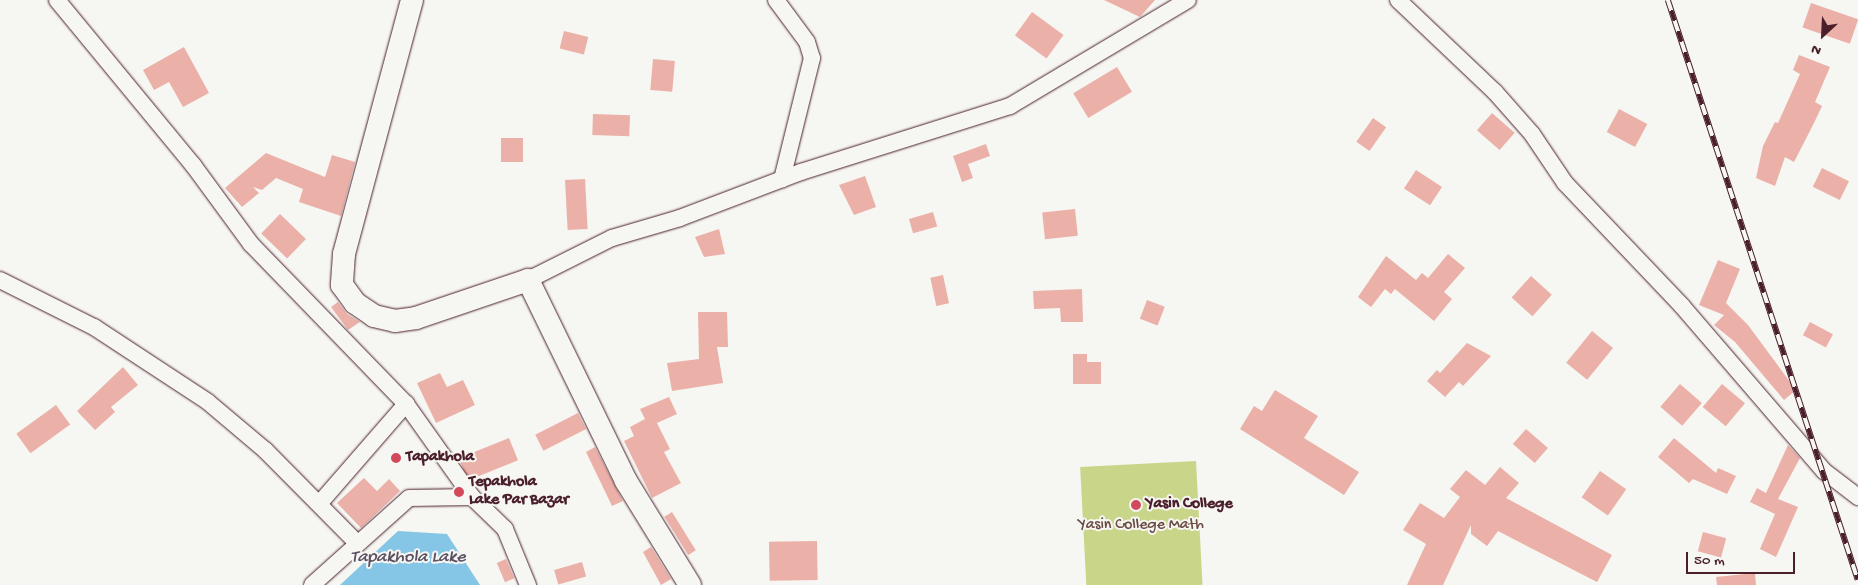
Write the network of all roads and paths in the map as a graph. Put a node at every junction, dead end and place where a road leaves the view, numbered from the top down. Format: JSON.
{"nodes":[{"id":1,"x":57,"y":0,"type":"edge"},
{"id":2,"x":412,"y":0,"type":"edge"},
{"id":3,"x":776,"y":0,"type":"edge"},
{"id":4,"x":1188,"y":0,"type":"edge"},
{"id":5,"x":1398,"y":0,"type":"edge"},
{"id":6,"x":782,"y":179,"type":"junction"},
{"id":7,"x":0,"y":280,"type":"edge"},
{"id":8,"x":528,"y":280,"type":"junction"},
{"id":9,"x":406,"y":404,"type":"junction"},
{"id":10,"x":472,"y":497,"type":"junction"},
{"id":11,"x":1858,"y":497,"type":"edge"},
{"id":12,"x":319,"y":504,"type":"junction"},
{"id":13,"x":356,"y":542,"type":"junction"},
{"id":14,"x":312,"y":585,"type":"edge"},
{"id":15,"x":528,"y":585,"type":"edge"},
{"id":16,"x":690,"y":585,"type":"edge"}],
"edges":[{"from":1,"to":9,"type":"street"},
{"from":2,"to":8,"type":"main road"},
{"from":3,"to":6,"type":"street"},
{"from":4,"to":6,"type":"street"},
{"from":5,"to":11,"type":"street"},
{"from":6,"to":8,"type":"street"},
{"from":7,"to":12,"type":"street"},
{"from":8,"to":16,"type":"main road"},
{"from":9,"to":10,"type":"street"},
{"from":9,"to":12,"type":"street"},
{"from":10,"to":13,"type":"street"},
{"from":10,"to":15,"type":"street"},
{"from":12,"to":13,"type":"street"},
{"from":13,"to":14,"type":"street"}]}
